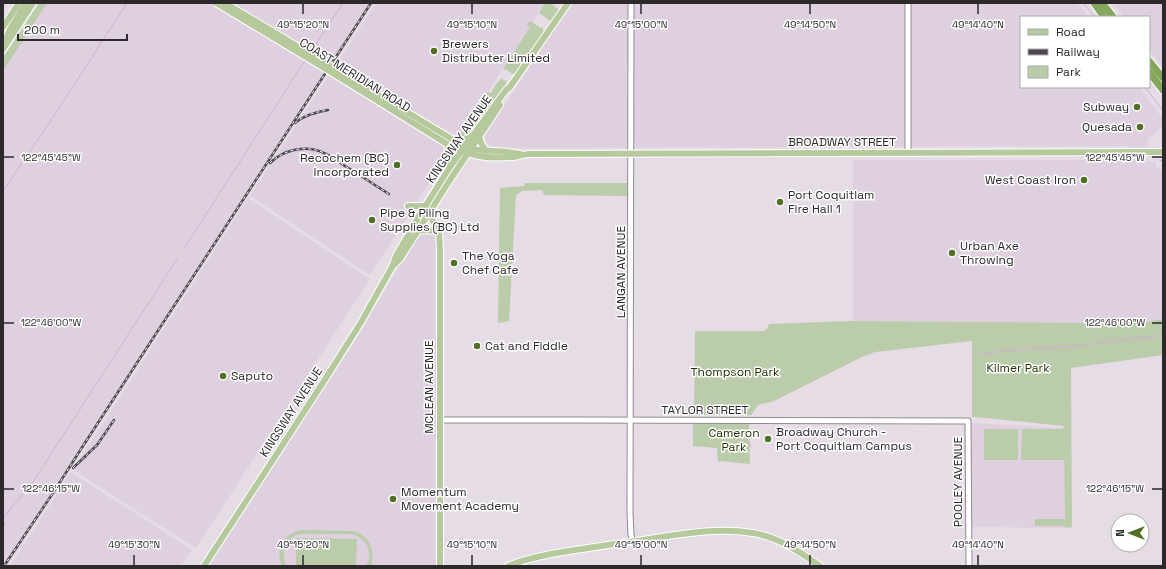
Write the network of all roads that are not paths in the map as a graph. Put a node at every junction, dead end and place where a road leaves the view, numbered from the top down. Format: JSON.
{"nodes":[{"id":1,"x":19,"y":3,"type":"edge"},
{"id":2,"x":26,"y":3,"type":"edge"},
{"id":3,"x":33,"y":3,"type":"edge"},
{"id":4,"x":216,"y":3,"type":"edge"},
{"id":5,"x":226,"y":3,"type":"edge"},
{"id":6,"x":568,"y":3,"type":"edge"},
{"id":7,"x":631,"y":3,"type":"edge"},
{"id":8,"x":908,"y":3,"type":"edge"},
{"id":9,"x":1094,"y":3,"type":"edge"},
{"id":10,"x":1102,"y":3,"type":"edge"},
{"id":11,"x":1103,"y":16,"type":"edge"},
{"id":12,"x":1112,"y":16,"type":"edge"},
{"id":13,"x":3,"y":27,"type":"edge"},
{"id":14,"x":3,"y":46,"type":"edge"},
{"id":15,"x":3,"y":49,"type":"edge"},
{"id":16,"x":1150,"y":62,"type":"edge"},
{"id":17,"x":1150,"y":73,"type":"edge"},
{"id":18,"x":340,"y":75,"type":"junction"},
{"id":19,"x":1163,"y":78,"type":"edge"},
{"id":20,"x":1163,"y":90,"type":"edge"},
{"id":21,"x":476,"y":136,"type":"junction"},
{"id":22,"x":455,"y":141,"type":"junction"},
{"id":23,"x":447,"y":144,"type":"junction"},
{"id":24,"x":466,"y":150,"type":"junction"},
{"id":25,"x":486,"y":151,"type":"junction"},
{"id":26,"x":1163,"y":152,"type":"edge"},
{"id":27,"x":908,"y":153,"type":"junction"},
{"id":28,"x":522,"y":154,"type":"junction"},
{"id":29,"x":631,"y":154,"type":"junction"},
{"id":30,"x":478,"y":157,"type":"junction"},
{"id":31,"x":461,"y":163,"type":"junction"},
{"id":32,"x":450,"y":167,"type":"junction"},
{"id":33,"x":408,"y":206,"type":"dead end"},
{"id":34,"x":428,"y":208,"type":"junction"},
{"id":35,"x":419,"y":216,"type":"junction"},
{"id":36,"x":424,"y":221,"type":"junction"},
{"id":37,"x":417,"y":231,"type":"junction"},
{"id":38,"x":434,"y":231,"type":"junction"},
{"id":39,"x":440,"y":239,"type":"junction"},
{"id":40,"x":392,"y":267,"type":"junction"},
{"id":41,"x":441,"y":420,"type":"junction"},
{"id":42,"x":630,"y":420,"type":"junction"},
{"id":43,"x":968,"y":421,"type":"joint"},
{"id":44,"x":633,"y":541,"type":"junction"},
{"id":45,"x":204,"y":566,"type":"edge"},
{"id":46,"x":440,"y":566,"type":"edge"},
{"id":47,"x":508,"y":566,"type":"edge"},
{"id":48,"x":820,"y":566,"type":"edge"},
{"id":49,"x":969,"y":566,"type":"edge"}],
"edges":[{"from":1,"to":13,"type":"main road"},
{"from":2,"to":14,"type":"main road"},
{"from":3,"to":15,"type":"main road"},
{"from":4,"to":18,"type":"main road","name":"COAST MERIDIAN ROAD","bridge":true},
{"from":5,"to":18,"type":"main road","name":"COAST MERIDIAN ROAD","bridge":true},
{"from":6,"to":21,"type":"main road","name":"KINGSWAY AVENUE"},
{"from":7,"to":29,"type":"street","name":"LANGAN AVENUE"},
{"from":8,"to":27,"type":"street"},
{"from":9,"to":11,"type":"highway"},
{"from":10,"to":12,"type":"highway"},
{"from":16,"to":19,"type":"highway"},
{"from":17,"to":20,"type":"highway"},
{"from":18,"to":22,"type":"main road","name":"COAST MERIDIAN ROAD"},
{"from":18,"to":23,"type":"main road","name":"COAST MERIDIAN ROAD"},
{"from":21,"to":22,"type":"main road"},
{"from":21,"to":24,"type":"main road","name":"KINGSWAY AVENUE"},
{"from":21,"to":25,"type":"main road"},
{"from":22,"to":24,"type":"main road","name":"COAST MERIDIAN ROAD"},
{"from":23,"to":24,"type":"main road","name":"COAST MERIDIAN ROAD"},
{"from":23,"to":32,"type":"main road"},
{"from":24,"to":25,"type":"main road","name":"BROADWAY STREET"},
{"from":24,"to":30,"type":"main road","name":"BROADWAY STREET"},
{"from":24,"to":31,"type":"main road","name":"KINGSWAY AVENUE"},
{"from":24,"to":32,"type":"main road","name":"KINGSWAY AVENUE"},
{"from":25,"to":28,"type":"main road","name":"BROADWAY STREET"},
{"from":26,"to":27,"type":"main road","name":"BROADWAY STREET"},
{"from":27,"to":29,"type":"main road","name":"BROADWAY STREET"},
{"from":28,"to":29,"type":"main road","name":"BROADWAY STREET"},
{"from":28,"to":30,"type":"main road","name":"BROADWAY STREET"},
{"from":29,"to":42,"type":"street","name":"LANGAN AVENUE"},
{"from":30,"to":31,"type":"main road"},
{"from":31,"to":34,"type":"main road","name":"KINGSWAY AVENUE"},
{"from":32,"to":34,"type":"main road","name":"KINGSWAY AVENUE"},
{"from":33,"to":34,"type":"main road"},
{"from":34,"to":35,"type":"main road","name":"KINGSWAY AVENUE"},
{"from":34,"to":36,"type":"main road","name":"KINGSWAY AVENUE"},
{"from":34,"to":39,"type":"main road"},
{"from":35,"to":36,"type":"main road"},
{"from":35,"to":40,"type":"main road","name":"KINGSWAY AVENUE"},
{"from":36,"to":37,"type":"main road","name":"KINGSWAY AVENUE"},
{"from":36,"to":38,"type":"main road"},
{"from":37,"to":38,"type":"main road"},
{"from":37,"to":40,"type":"main road","name":"KINGSWAY AVENUE"},
{"from":38,"to":39,"type":"main road"},
{"from":39,"to":41,"type":"main road","name":"MCLEAN AVENUE"},
{"from":40,"to":45,"type":"main road","name":"KINGSWAY AVENUE"},
{"from":41,"to":42,"type":"street","name":"TAYLOR STREET"},
{"from":41,"to":46,"type":"main road","name":"MCLEAN AVENUE"},
{"from":42,"to":43,"type":"street","name":"TAYLOR STREET"},
{"from":42,"to":44,"type":"street","name":"LANGAN AVENUE"},
{"from":43,"to":49,"type":"street","name":"POOLEY AVENUE"},
{"from":44,"to":47,"type":"main road"},
{"from":44,"to":48,"type":"main road"}]}
